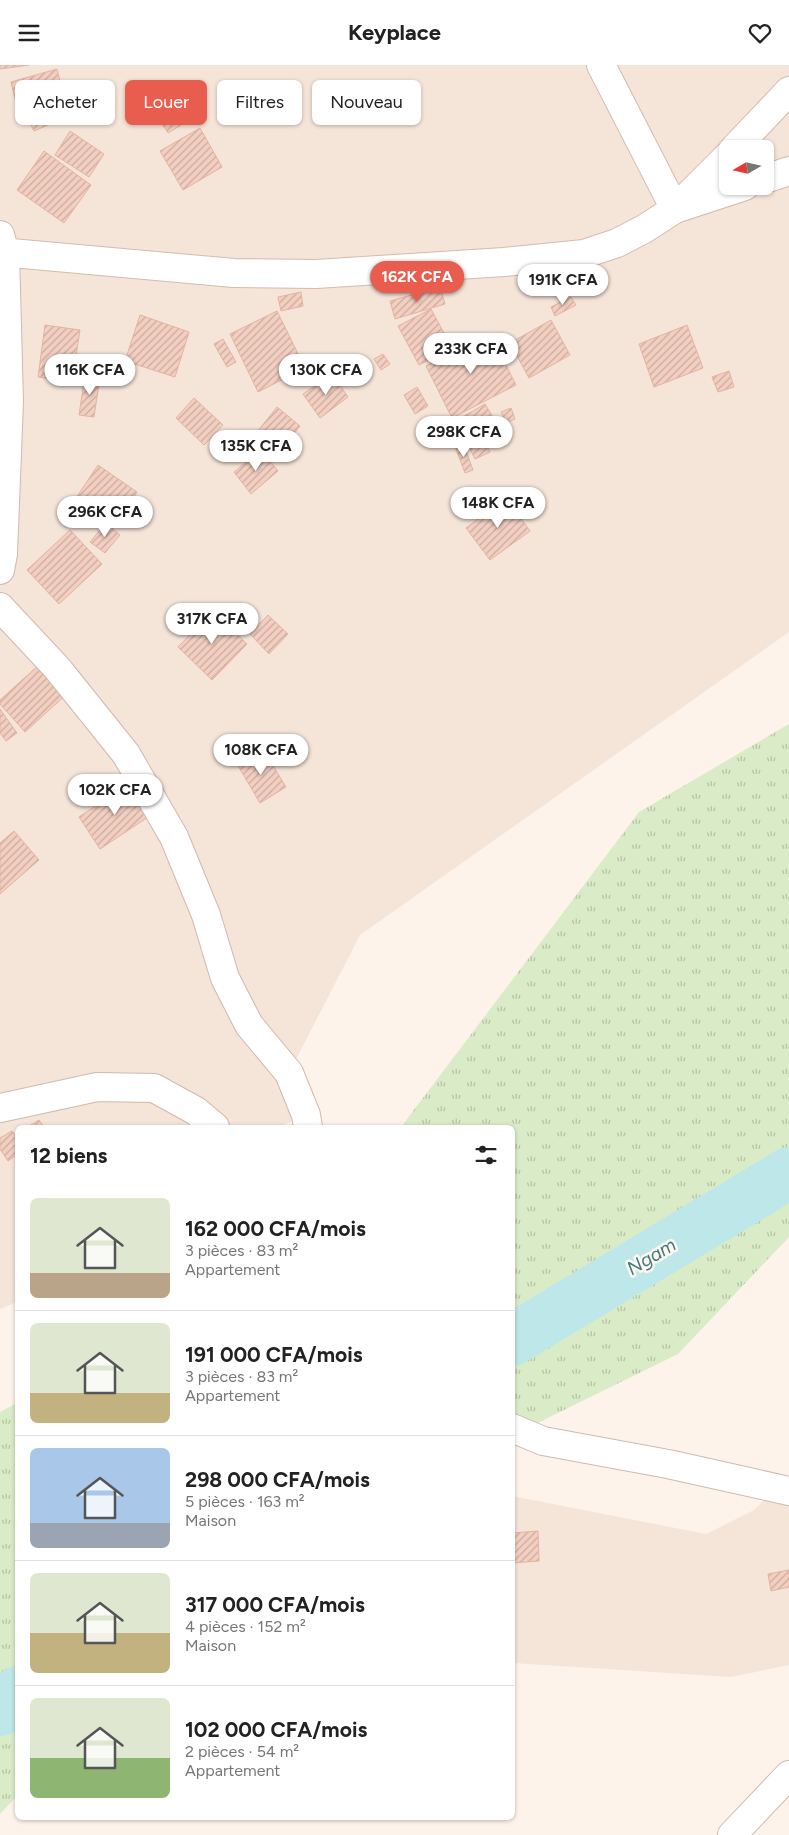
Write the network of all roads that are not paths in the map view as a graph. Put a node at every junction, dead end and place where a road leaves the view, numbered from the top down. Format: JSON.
{"nodes":[{"id":1,"x":602,"y":65,"type":"edge"},
{"id":2,"x":789,"y":91,"type":"edge"},
{"id":3,"x":743,"y":140,"type":"edge"},
{"id":4,"x":719,"y":165,"type":"edge"},
{"id":5,"x":789,"y":171,"type":"edge"},
{"id":6,"x":774,"y":176,"type":"edge"},
{"id":7,"x":719,"y":195,"type":"edge"},
{"id":8,"x":675,"y":209,"type":"junction"},
{"id":9,"x":2,"y":246,"type":"edge"},
{"id":10,"x":0,"y":570,"type":"edge"},
{"id":11,"x":0,"y":607,"type":"edge"},
{"id":12,"x":0,"y":1109,"type":"edge"},
{"id":13,"x":213,"y":1125,"type":"edge"},
{"id":14,"x":308,"y":1125,"type":"edge"},
{"id":15,"x":515,"y":1429,"type":"edge"},
{"id":16,"x":789,"y":1491,"type":"edge"},
{"id":17,"x":789,"y":1775,"type":"edge"},
{"id":18,"x":732,"y":1835,"type":"edge"}],
"edges":[{"from":1,"to":8,"type":"street"},
{"from":2,"to":3,"type":"street"},
{"from":4,"to":8,"type":"street"},
{"from":5,"to":6,"type":"street"},
{"from":7,"to":8,"type":"street"},
{"from":8,"to":9,"type":"street"},
{"from":9,"to":10,"type":"street"},
{"from":11,"to":14,"type":"street"},
{"from":12,"to":13,"type":"street"},
{"from":15,"to":16,"type":"street"},
{"from":17,"to":18,"type":"street"}]}
